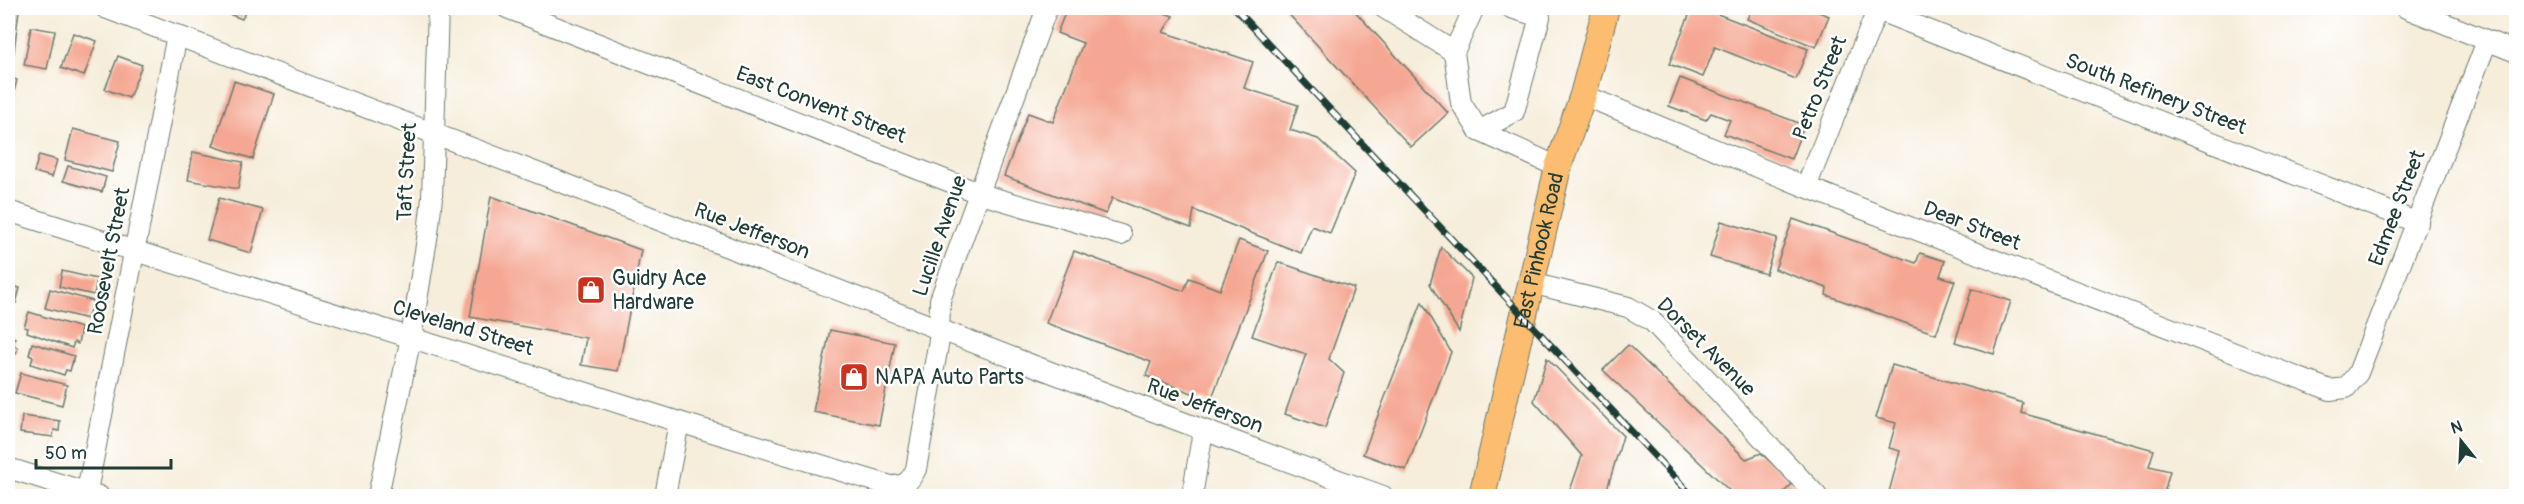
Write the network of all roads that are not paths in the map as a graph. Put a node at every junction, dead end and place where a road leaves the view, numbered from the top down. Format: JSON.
{"nodes":[{"id":1,"x":105,"y":8,"type":"edge"},
{"id":2,"x":438,"y":8,"type":"edge"},
{"id":3,"x":507,"y":8,"type":"edge"},
{"id":4,"x":1047,"y":8,"type":"edge"},
{"id":5,"x":1384,"y":8,"type":"edge"},
{"id":6,"x":1474,"y":8,"type":"edge"},
{"id":7,"x":1511,"y":8,"type":"edge"},
{"id":8,"x":1606,"y":8,"type":"edge"},
{"id":9,"x":2406,"y":8,"type":"edge"},
{"id":10,"x":1877,"y":9,"type":"edge"},
{"id":11,"x":177,"y":35,"type":"junction"},
{"id":12,"x":2487,"y":41,"type":"junction"},
{"id":13,"x":1454,"y":52,"type":"junction"},
{"id":14,"x":2517,"y":52,"type":"edge"},
{"id":15,"x":1583,"y":95,"type":"junction"},
{"id":16,"x":1479,"y":131,"type":"junction"},
{"id":17,"x":432,"y":132,"type":"junction"},
{"id":18,"x":1558,"y":166,"type":"junction"},
{"id":19,"x":1806,"y":187,"type":"junction"},
{"id":20,"x":981,"y":194,"type":"junction"},
{"id":21,"x":8,"y":211,"type":"edge"},
{"id":22,"x":2418,"y":223,"type":"junction"},
{"id":23,"x":1121,"y":235,"type":"dead end"},
{"id":24,"x":136,"y":251,"type":"junction"},
{"id":25,"x":1532,"y":283,"type":"junction"},
{"id":26,"x":940,"y":331,"type":"junction"},
{"id":27,"x":411,"y":337,"type":"junction"},
{"id":28,"x":2346,"y":388,"type":"joint"},
{"id":29,"x":679,"y":422,"type":"junction"},
{"id":30,"x":1203,"y":431,"type":"junction"},
{"id":31,"x":8,"y":468,"type":"edge"},
{"id":32,"x":904,"y":485,"type":"joint"},
{"id":33,"x":91,"y":495,"type":"edge"},
{"id":34,"x":378,"y":496,"type":"edge"},
{"id":35,"x":665,"y":496,"type":"edge"},
{"id":36,"x":1191,"y":496,"type":"edge"},
{"id":37,"x":1383,"y":496,"type":"edge"},
{"id":38,"x":1482,"y":496,"type":"edge"},
{"id":39,"x":1817,"y":496,"type":"edge"}],
"edges":[{"from":1,"to":11,"type":"street","name":"Rue Jefferson"},
{"from":2,"to":17,"type":"street","name":"Taft Street"},
{"from":3,"to":20,"type":"street","name":"East Convent Street"},
{"from":4,"to":20,"type":"street","name":"Lucille Avenue"},
{"from":5,"to":13,"type":"street"},
{"from":6,"to":13,"type":"street"},
{"from":7,"to":16,"type":"street"},
{"from":8,"to":15,"type":"main road","name":"East Pinhook Road"},
{"from":9,"to":12,"type":"street"},
{"from":10,"to":19,"type":"street","name":"Petro Street"},
{"from":10,"to":22,"type":"street","name":"South Refinery Street"},
{"from":11,"to":17,"type":"street","name":"Rue Jefferson"},
{"from":11,"to":24,"type":"street","name":"Roosevelt Street"},
{"from":12,"to":14,"type":"street"},
{"from":12,"to":22,"type":"street","name":"Edmee Street"},
{"from":13,"to":16,"type":"street"},
{"from":15,"to":18,"type":"main road","name":"East Pinhook Road"},
{"from":15,"to":19,"type":"street","name":"Dear Street"},
{"from":16,"to":18,"type":"street"},
{"from":17,"to":26,"type":"street","name":"Rue Jefferson"},
{"from":17,"to":27,"type":"street","name":"Taft Street"},
{"from":18,"to":25,"type":"main road","name":"East Pinhook Road"},
{"from":19,"to":28,"type":"street","name":"Dear Street"},
{"from":20,"to":23,"type":"street","name":"East Convent Street"},
{"from":20,"to":26,"type":"street","name":"Lucille Avenue"},
{"from":21,"to":24,"type":"street","name":"Cleveland Street"},
{"from":22,"to":28,"type":"street","name":"Edmee Street"},
{"from":24,"to":27,"type":"street","name":"Cleveland Street"},
{"from":24,"to":33,"type":"street","name":"Roosevelt Street"},
{"from":25,"to":38,"type":"main road","name":"East Pinhook Road"},
{"from":25,"to":39,"type":"street","name":"Dorset Avenue"},
{"from":26,"to":30,"type":"street","name":"Rue Jefferson"},
{"from":26,"to":32,"type":"street","name":"Lucille Avenue"},
{"from":27,"to":29,"type":"street","name":"Cleveland Street"},
{"from":27,"to":34,"type":"street","name":"Taft Street"},
{"from":29,"to":32,"type":"street","name":"Cleveland Street"},
{"from":29,"to":35,"type":"street"},
{"from":30,"to":36,"type":"street"},
{"from":30,"to":37,"type":"street","name":"Rue Jefferson"},
{"from":31,"to":33,"type":"street"}]}
